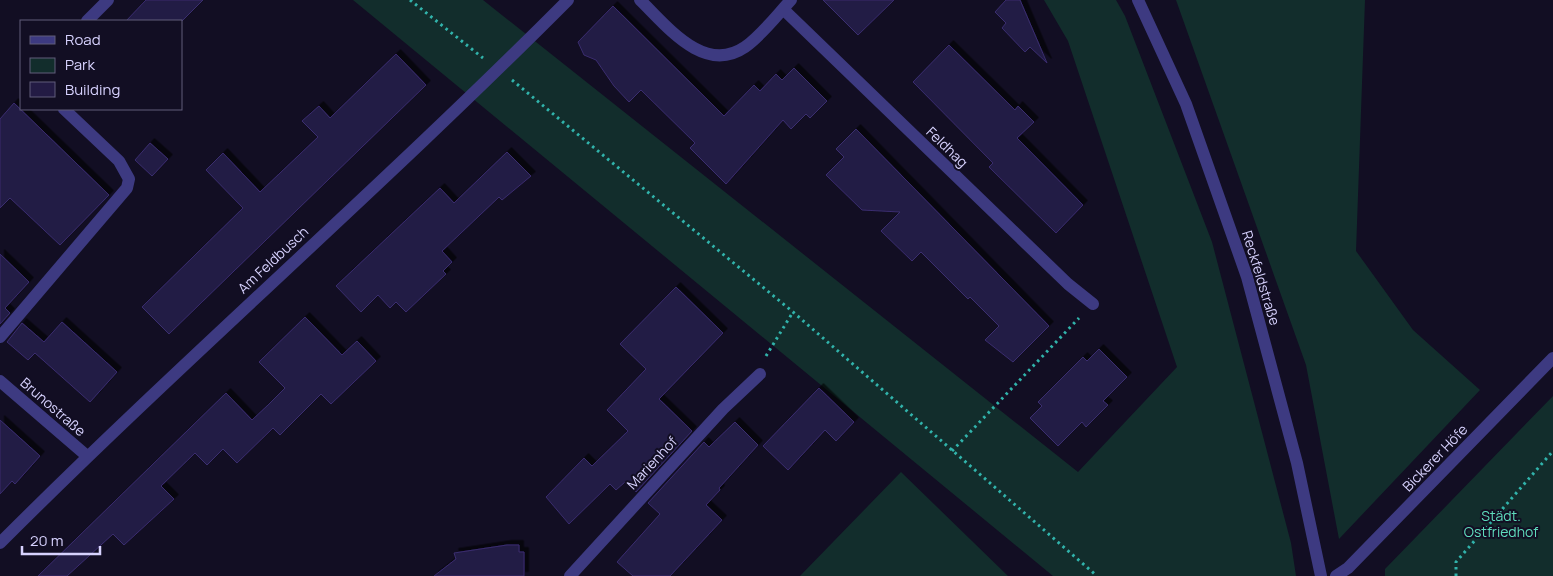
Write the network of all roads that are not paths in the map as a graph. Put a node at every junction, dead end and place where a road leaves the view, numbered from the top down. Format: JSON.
{"nodes":[{"id":1,"x":108,"y":0,"type":"edge"},
{"id":2,"x":568,"y":0,"type":"edge"},
{"id":3,"x":640,"y":0,"type":"edge"},
{"id":4,"x":1138,"y":0,"type":"edge"},
{"id":5,"x":787,"y":4,"type":"edge"},
{"id":6,"x":88,"y":20,"type":"edge"},
{"id":7,"x":65,"y":110,"type":"edge"},
{"id":8,"x":1093,"y":304,"type":"road end"},
{"id":9,"x":0,"y":337,"type":"edge"},
{"id":10,"x":1553,"y":358,"type":"edge"},
{"id":11,"x":760,"y":374,"type":"road end"},
{"id":12,"x":0,"y":381,"type":"edge"},
{"id":13,"x":87,"y":456,"type":"junction"},
{"id":14,"x":0,"y":543,"type":"edge"},
{"id":15,"x":570,"y":576,"type":"edge"},
{"id":16,"x":1321,"y":576,"type":"edge"},
{"id":17,"x":1336,"y":576,"type":"edge"}],
"edges":[{"from":1,"to":6,"type":"street"},
{"from":2,"to":13,"type":"street","name":"Am Feldbusch"},
{"from":3,"to":5,"type":"street"},
{"from":4,"to":16,"type":"street","name":"Reckfeldstraße"},
{"from":5,"to":8,"type":"street","name":"Feldhag"},
{"from":7,"to":9,"type":"street"},
{"from":10,"to":17,"type":"street","name":"Bickerer Höfe"},
{"from":11,"to":15,"type":"street","name":"Marienhof"},
{"from":12,"to":13,"type":"street","name":"Brunostraße"},
{"from":13,"to":14,"type":"street","name":"Am Feldbusch"}]}
